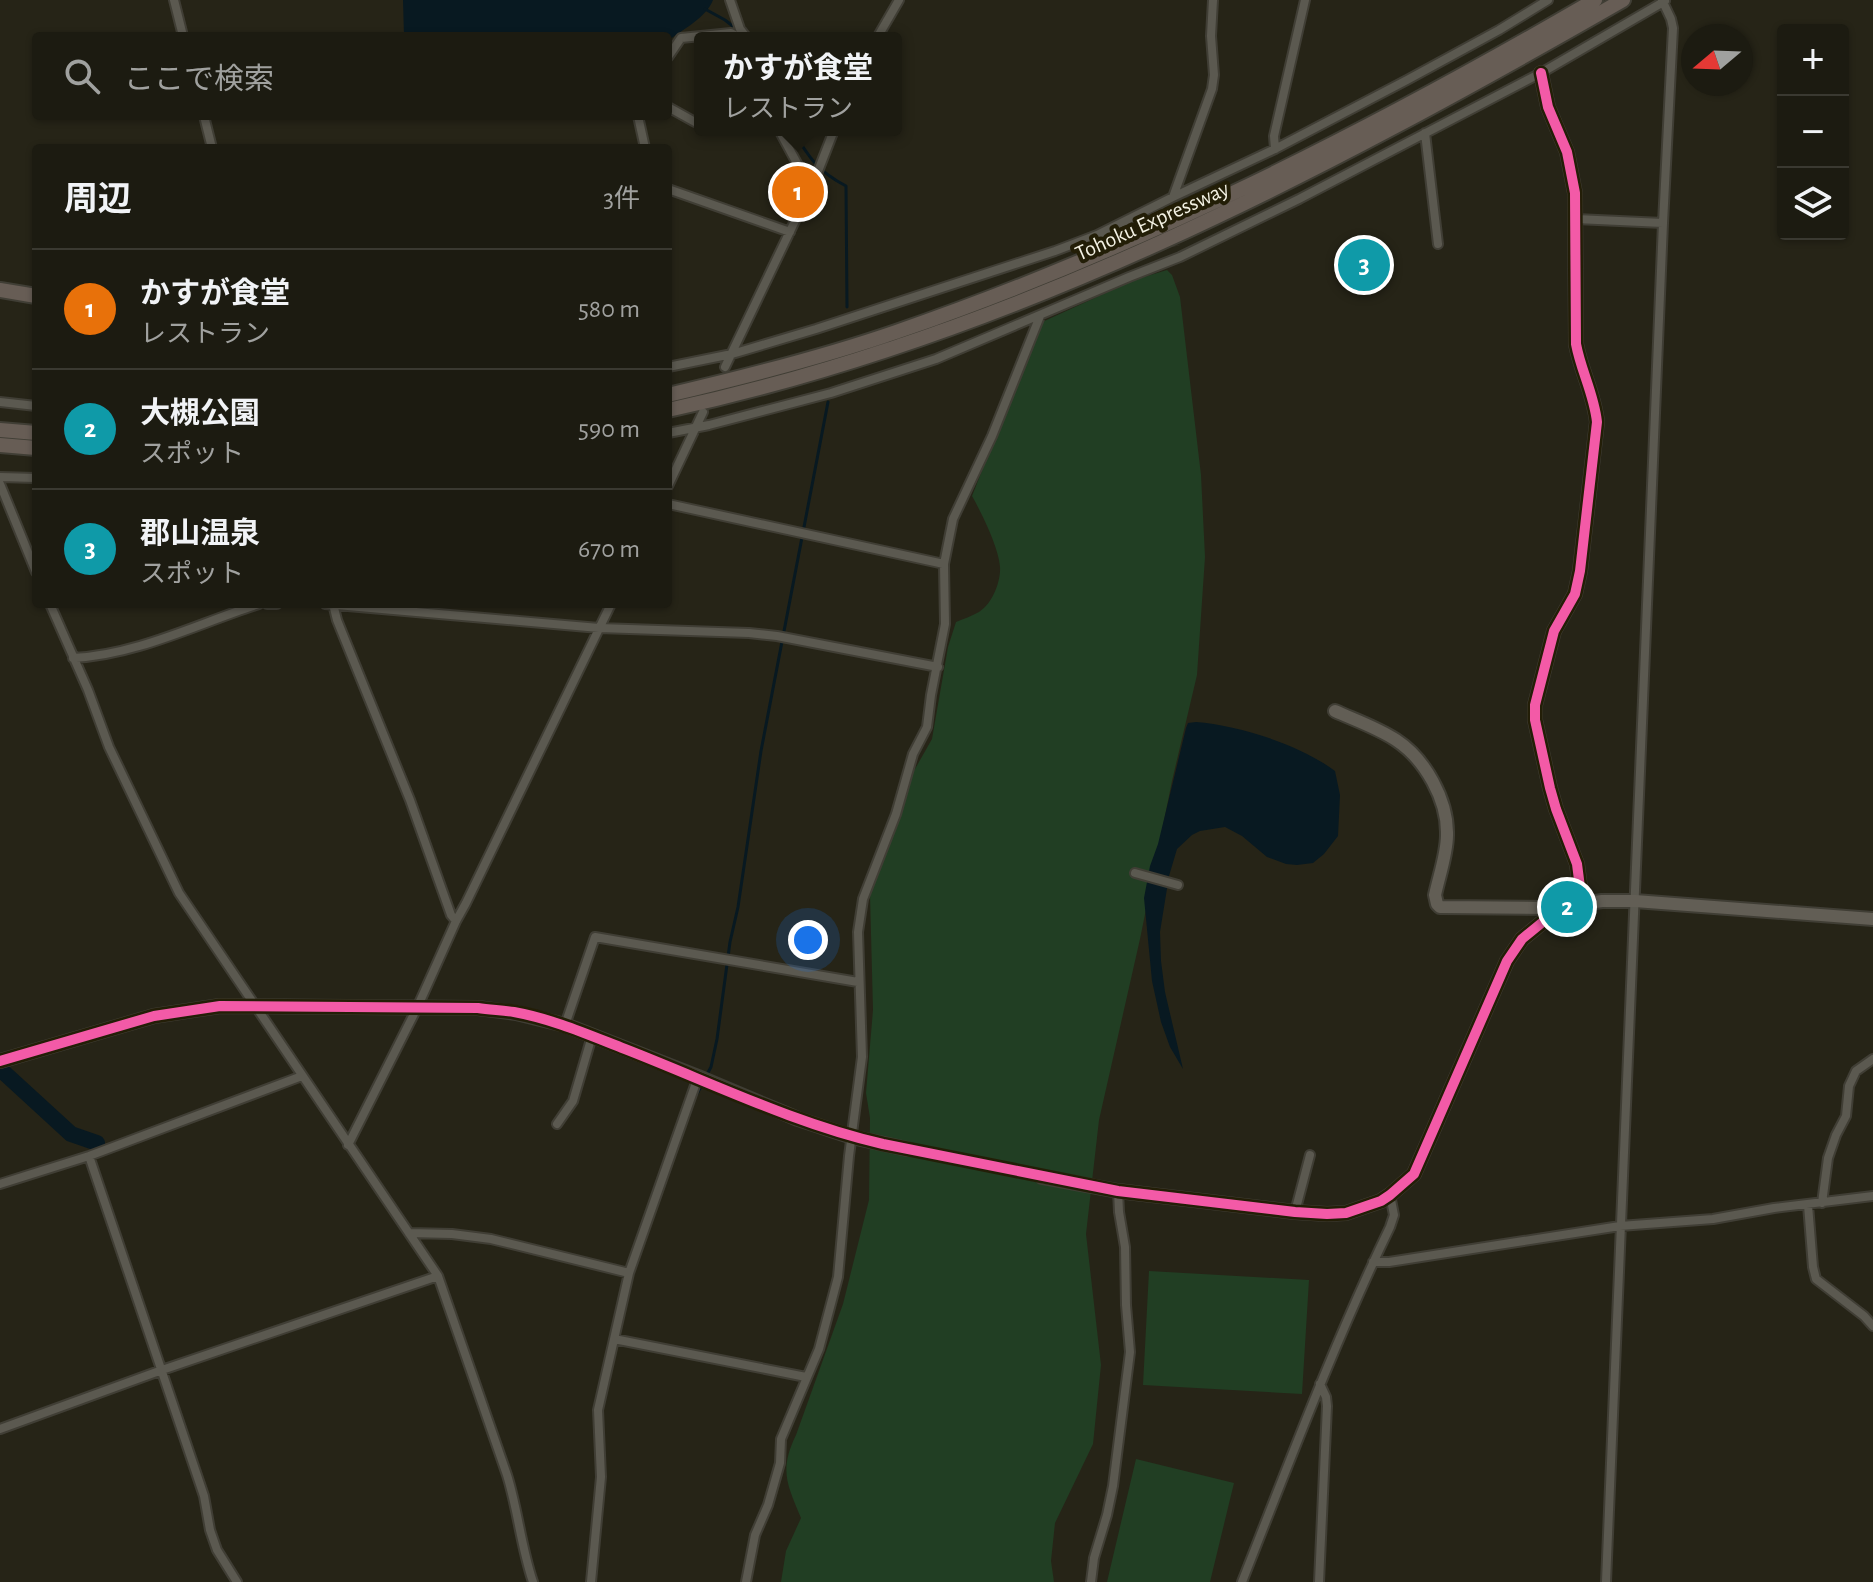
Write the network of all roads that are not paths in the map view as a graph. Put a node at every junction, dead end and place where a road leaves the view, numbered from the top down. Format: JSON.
{"nodes":[{"id":1,"x":174,"y":0,"type":"edge"},
{"id":2,"x":730,"y":0,"type":"edge"},
{"id":3,"x":899,"y":0,"type":"edge"},
{"id":4,"x":1213,"y":0,"type":"edge"},
{"id":5,"x":1305,"y":0,"type":"edge"},
{"id":6,"x":1548,"y":0,"type":"edge"},
{"id":7,"x":1595,"y":0,"type":"edge"},
{"id":8,"x":1623,"y":0,"type":"edge"},
{"id":9,"x":1664,"y":1,"type":"edge"},
{"id":10,"x":182,"y":32,"type":"edge"},
{"id":11,"x":742,"y":32,"type":"edge"},
{"id":12,"x":880,"y":32,"type":"edge"},
{"id":13,"x":694,"y":37,"type":"edge"},
{"id":14,"x":672,"y":51,"type":"edge"},
{"id":15,"x":1541,"y":73,"type":"junction"},
{"id":16,"x":672,"y":109,"type":"edge"},
{"id":17,"x":205,"y":120,"type":"edge"},
{"id":18,"x":639,"y":120,"type":"edge"},
{"id":19,"x":694,"y":121,"type":"edge"},
{"id":20,"x":1425,"y":133,"type":"junction"},
{"id":21,"x":782,"y":136,"type":"edge"},
{"id":22,"x":832,"y":136,"type":"edge"},
{"id":23,"x":211,"y":144,"type":"edge"},
{"id":24,"x":644,"y":144,"type":"edge"},
{"id":25,"x":1275,"y":149,"type":"junction"},
{"id":26,"x":815,"y":179,"type":"junction"},
{"id":27,"x":672,"y":190,"type":"edge"},
{"id":28,"x":1168,"y":203,"type":"junction"},
{"id":29,"x":1576,"y":219,"type":"junction"},
{"id":30,"x":1663,"y":223,"type":"junction"},
{"id":31,"x":790,"y":232,"type":"junction"},
{"id":32,"x":1438,"y":244,"type":"dead end"},
{"id":33,"x":1176,"y":246,"type":"tunnel mouth"},
{"id":34,"x":1180,"y":257,"type":"junction"},
{"id":35,"x":0,"y":281,"type":"edge"},
{"id":36,"x":32,"y":286,"type":"edge"},
{"id":37,"x":0,"y":290,"type":"edge"},
{"id":38,"x":32,"y":295,"type":"edge"},
{"id":39,"x":1040,"y":316,"type":"junction"},
{"id":40,"x":732,"y":354,"type":"junction"},
{"id":41,"x":672,"y":366,"type":"edge"},
{"id":42,"x":725,"y":367,"type":"dead end"},
{"id":43,"x":672,"y":394,"type":"edge"},
{"id":44,"x":0,"y":402,"type":"edge"},
{"id":45,"x":32,"y":406,"type":"edge"},
{"id":46,"x":672,"y":409,"type":"edge"},
{"id":47,"x":703,"y":412,"type":"dead end"},
{"id":48,"x":695,"y":428,"type":"junction"},
{"id":49,"x":0,"y":430,"type":"edge"},
{"id":50,"x":672,"y":432,"type":"edge"},
{"id":51,"x":32,"y":433,"type":"edge"},
{"id":52,"x":0,"y":445,"type":"edge"},
{"id":53,"x":32,"y":448,"type":"edge"},
{"id":54,"x":0,"y":477,"type":"edge"},
{"id":55,"x":672,"y":477,"type":"edge"},
{"id":56,"x":32,"y":478,"type":"edge"},
{"id":57,"x":0,"y":484,"type":"edge"},
{"id":58,"x":672,"y":505,"type":"edge"},
{"id":59,"x":32,"y":562,"type":"edge"},
{"id":60,"x":944,"y":564,"type":"junction"},
{"id":61,"x":52,"y":608,"type":"edge"},
{"id":62,"x":248,"y":608,"type":"edge"},
{"id":63,"x":334,"y":608,"type":"edge"},
{"id":64,"x":377,"y":608,"type":"edge"},
{"id":65,"x":609,"y":608,"type":"edge"},
{"id":66,"x":599,"y":628,"type":"junction"},
{"id":67,"x":73,"y":658,"type":"junction"},
{"id":68,"x":938,"y":667,"type":"junction"},
{"id":69,"x":1335,"y":711,"type":"dead end"},
{"id":70,"x":1135,"y":873,"type":"dead end"},
{"id":71,"x":1178,"y":885,"type":"dead end"},
{"id":72,"x":1635,"y":901,"type":"junction"},
{"id":73,"x":1582,"y":903,"type":"junction"},
{"id":74,"x":1873,"y":919,"type":"edge"},
{"id":75,"x":456,"y":921,"type":"junction"},
{"id":76,"x":858,"y":982,"type":"junction"},
{"id":77,"x":254,"y":1006,"type":"junction"},
{"id":78,"x":417,"y":1008,"type":"junction"},
{"id":79,"x":565,"y":1025,"type":"junction"},
{"id":80,"x":592,"y":1036,"type":"junction"},
{"id":81,"x":1873,"y":1059,"type":"edge"},
{"id":82,"x":0,"y":1061,"type":"edge"},
{"id":83,"x":302,"y":1076,"type":"junction"},
{"id":84,"x":698,"y":1077,"type":"junction"},
{"id":85,"x":557,"y":1124,"type":"dead end"},
{"id":86,"x":852,"y":1137,"type":"junction"},
{"id":87,"x":348,"y":1145,"type":"junction"},
{"id":88,"x":907,"y":1149,"type":"tunnel mouth"},
{"id":89,"x":1310,"y":1155,"type":"dead end"},
{"id":90,"x":89,"y":1156,"type":"junction"},
{"id":91,"x":1042,"y":1177,"type":"tunnel mouth"},
{"id":92,"x":0,"y":1184,"type":"edge"},
{"id":93,"x":1118,"y":1191,"type":"junction"},
{"id":94,"x":1390,"y":1195,"type":"junction"},
{"id":95,"x":1873,"y":1196,"type":"edge"},
{"id":96,"x":1822,"y":1203,"type":"junction"},
{"id":97,"x":1808,"y":1205,"type":"junction"},
{"id":98,"x":1295,"y":1212,"type":"junction"},
{"id":99,"x":1620,"y":1226,"type":"junction"},
{"id":100,"x":409,"y":1233,"type":"junction"},
{"id":101,"x":1373,"y":1262,"type":"junction"},
{"id":102,"x":629,"y":1273,"type":"junction"},
{"id":103,"x":438,"y":1276,"type":"junction"},
{"id":104,"x":1873,"y":1326,"type":"edge"},
{"id":105,"x":614,"y":1339,"type":"junction"},
{"id":106,"x":162,"y":1370,"type":"junction"},
{"id":107,"x":806,"y":1377,"type":"junction"},
{"id":108,"x":1320,"y":1384,"type":"junction"},
{"id":109,"x":0,"y":1429,"type":"edge"},
{"id":110,"x":237,"y":1582,"type":"edge"},
{"id":111,"x":533,"y":1582,"type":"edge"},
{"id":112,"x":591,"y":1582,"type":"edge"},
{"id":113,"x":746,"y":1582,"type":"edge"},
{"id":114,"x":1091,"y":1582,"type":"edge"},
{"id":115,"x":1242,"y":1582,"type":"edge"},
{"id":116,"x":1319,"y":1582,"type":"edge"},
{"id":117,"x":1606,"y":1582,"type":"edge"}],
"edges":[{"from":1,"to":10,"type":"street"},
{"from":2,"to":11,"type":"street"},
{"from":3,"to":12,"type":"street"},
{"from":4,"to":28,"type":"street"},
{"from":5,"to":25,"type":"street"},
{"from":6,"to":25,"type":"street"},
{"from":7,"to":43,"type":"highway","name":"Tohoku Expressway"},
{"from":8,"to":46,"type":"highway","name":"Tohoku Expressway"},
{"from":9,"to":15,"type":"street"},
{"from":9,"to":30,"type":"street"},
{"from":13,"to":14,"type":"street"},
{"from":15,"to":20,"type":"street"},
{"from":15,"to":29,"type":"street"},
{"from":16,"to":19,"type":"street"},
{"from":17,"to":23,"type":"street"},
{"from":18,"to":24,"type":"street"},
{"from":20,"to":32,"type":"street"},
{"from":20,"to":34,"type":"street"},
{"from":21,"to":26,"type":"street"},
{"from":22,"to":26,"type":"street"},
{"from":25,"to":28,"type":"street"},
{"from":26,"to":31,"type":"street"},
{"from":27,"to":31,"type":"street"},
{"from":28,"to":40,"type":"street"},
{"from":29,"to":30,"type":"street"},
{"from":29,"to":73,"type":"street"},
{"from":30,"to":72,"type":"street"},
{"from":31,"to":40,"type":"street"},
{"from":33,"to":34,"type":"street"},
{"from":34,"to":39,"type":"street"},
{"from":35,"to":36,"type":"highway"},
{"from":37,"to":38,"type":"highway"},
{"from":39,"to":48,"type":"street"},
{"from":39,"to":60,"type":"street"},
{"from":40,"to":41,"type":"street"},
{"from":40,"to":42,"type":"street"},
{"from":44,"to":45,"type":"street"},
{"from":47,"to":48,"type":"street"},
{"from":48,"to":50,"type":"street"},
{"from":48,"to":55,"type":"street"},
{"from":49,"to":51,"type":"highway"},
{"from":52,"to":53,"type":"highway"},
{"from":54,"to":56,"type":"street"},
{"from":57,"to":59,"type":"street"},
{"from":58,"to":60,"type":"street"},
{"from":60,"to":68,"type":"street"},
{"from":61,"to":67,"type":"street"},
{"from":62,"to":67,"type":"street"},
{"from":63,"to":75,"type":"street"},
{"from":64,"to":66,"type":"street"},
{"from":65,"to":66,"type":"street"},
{"from":66,"to":68,"type":"street"},
{"from":66,"to":75,"type":"street"},
{"from":67,"to":77,"type":"street"},
{"from":68,"to":76,"type":"street"},
{"from":69,"to":73,"type":"street"},
{"from":70,"to":71,"type":"street"},
{"from":72,"to":73,"type":"street"},
{"from":72,"to":74,"type":"street"},
{"from":72,"to":99,"type":"street"},
{"from":73,"to":94,"type":"street"},
{"from":75,"to":78,"type":"street"},
{"from":76,"to":79,"type":"street"},
{"from":76,"to":86,"type":"street"},
{"from":77,"to":78,"type":"street"},
{"from":77,"to":82,"type":"street"},
{"from":77,"to":83,"type":"street"},
{"from":78,"to":79,"type":"street"},
{"from":78,"to":87,"type":"street"},
{"from":79,"to":80,"type":"street"},
{"from":80,"to":84,"type":"street"},
{"from":80,"to":85,"type":"street"},
{"from":81,"to":96,"type":"street"},
{"from":83,"to":87,"type":"street"},
{"from":83,"to":90,"type":"street"},
{"from":84,"to":86,"type":"street"},
{"from":84,"to":102,"type":"street"},
{"from":86,"to":88,"type":"street"},
{"from":86,"to":107,"type":"street"},
{"from":87,"to":100,"type":"street"},
{"from":89,"to":98,"type":"street"},
{"from":90,"to":92,"type":"street"},
{"from":90,"to":106,"type":"street"},
{"from":91,"to":93,"type":"street"},
{"from":93,"to":98,"type":"street"},
{"from":93,"to":114,"type":"street"},
{"from":94,"to":98,"type":"street"},
{"from":94,"to":101,"type":"street"},
{"from":95,"to":96,"type":"street"},
{"from":96,"to":97,"type":"street"},
{"from":97,"to":99,"type":"street"},
{"from":97,"to":104,"type":"street"},
{"from":99,"to":101,"type":"street"},
{"from":99,"to":117,"type":"street"},
{"from":100,"to":102,"type":"street"},
{"from":100,"to":103,"type":"street"},
{"from":101,"to":108,"type":"street"},
{"from":102,"to":105,"type":"street"},
{"from":103,"to":106,"type":"street"},
{"from":103,"to":111,"type":"street"},
{"from":105,"to":107,"type":"street"},
{"from":105,"to":112,"type":"street"},
{"from":106,"to":109,"type":"street"},
{"from":106,"to":110,"type":"street"},
{"from":107,"to":113,"type":"street"},
{"from":108,"to":115,"type":"street"},
{"from":108,"to":116,"type":"street"}]}
